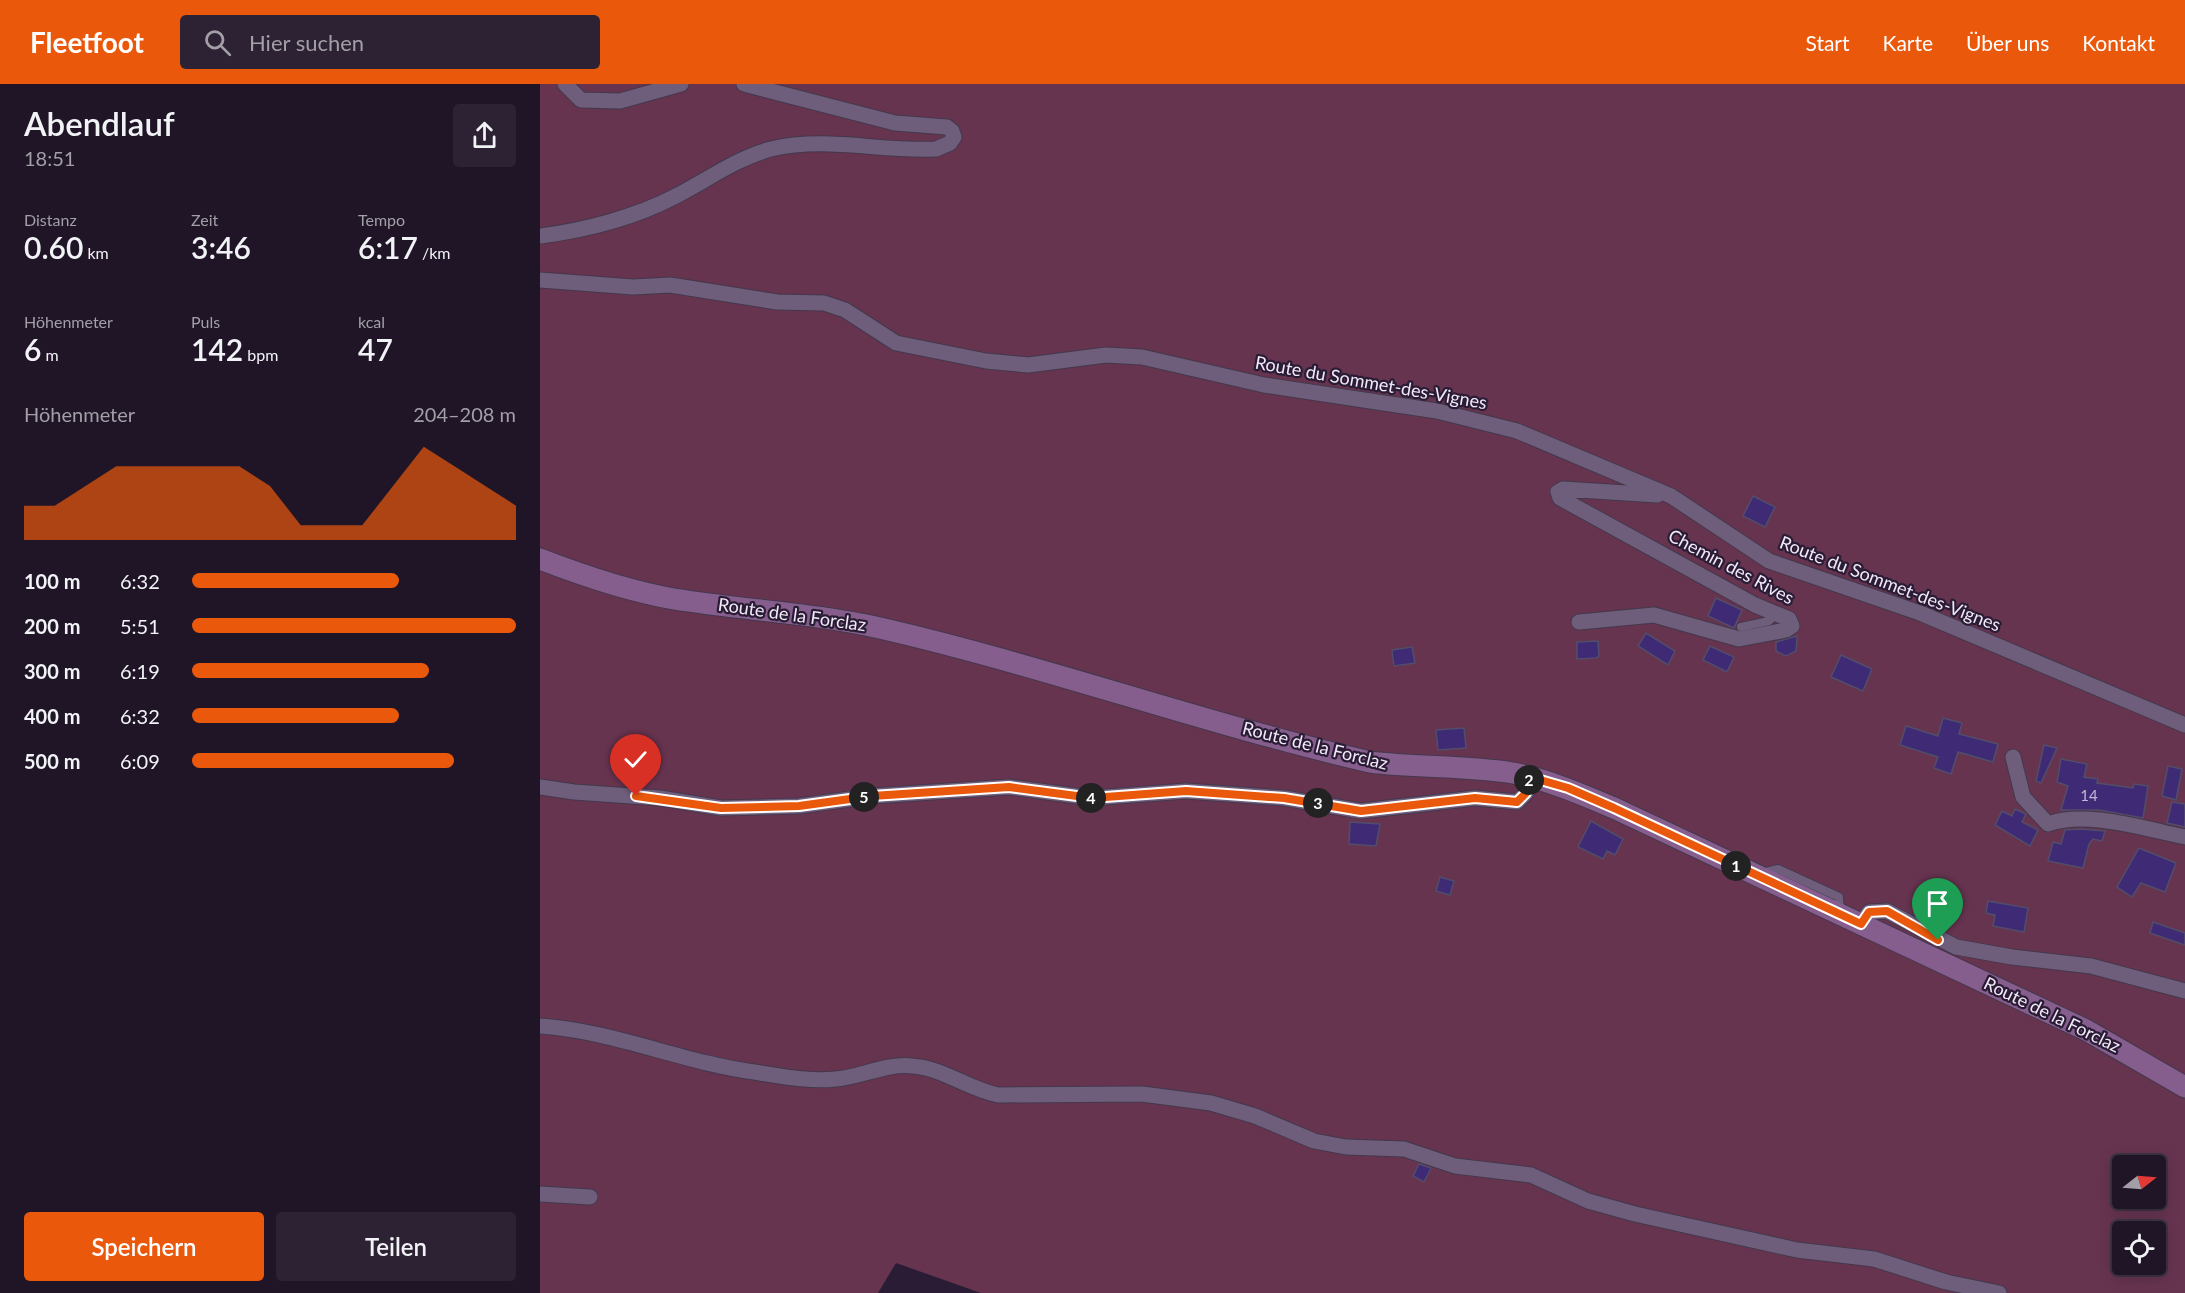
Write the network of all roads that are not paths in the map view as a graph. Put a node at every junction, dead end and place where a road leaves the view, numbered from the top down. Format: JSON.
{"nodes":[{"id":1,"x":565,"y":84,"type":"edge"},
{"id":2,"x":681,"y":84,"type":"edge"},
{"id":3,"x":744,"y":84,"type":"edge"},
{"id":4,"x":540,"y":236,"type":"edge"},
{"id":5,"x":540,"y":280,"type":"edge"},
{"id":6,"x":1671,"y":496,"type":"junction"},
{"id":7,"x":540,"y":559,"type":"edge"},
{"id":8,"x":1776,"y":614,"type":"junction"},
{"id":9,"x":1579,"y":622,"type":"dead end"},
{"id":10,"x":1741,"y":627,"type":"dead end"},
{"id":11,"x":2185,"y":725,"type":"edge"},
{"id":12,"x":2013,"y":757,"type":"dead end"},
{"id":13,"x":1530,"y":777,"type":"junction"},
{"id":14,"x":540,"y":787,"type":"edge"},
{"id":15,"x":2185,"y":837,"type":"edge"},
{"id":16,"x":1861,"y":924,"type":"junction"},
{"id":17,"x":2185,"y":991,"type":"edge"},
{"id":18,"x":540,"y":1026,"type":"edge"},
{"id":19,"x":2185,"y":1087,"type":"edge"},
{"id":20,"x":540,"y":1194,"type":"edge"},
{"id":21,"x":590,"y":1197,"type":"dead end"},
{"id":22,"x":1999,"y":1293,"type":"edge"}],
"edges":[{"from":1,"to":2,"type":"street"},
{"from":3,"to":4,"type":"street"},
{"from":5,"to":6,"type":"street","name":"Route du Sommet-des-Vignes"},
{"from":6,"to":8,"type":"street","name":"Chemin des Rives"},
{"from":6,"to":11,"type":"street","name":"Route du Sommet-des-Vignes"},
{"from":7,"to":13,"type":"main road","name":"Route de la Forclaz"},
{"from":8,"to":9,"type":"street","name":"Chemin des Rives"},
{"from":8,"to":10,"type":"lane"},
{"from":12,"to":15,"type":"street"},
{"from":13,"to":14,"type":"street"},
{"from":13,"to":16,"type":"main road","name":"Route de la Forclaz"},
{"from":16,"to":17,"type":"street"},
{"from":16,"to":19,"type":"main road","name":"Route de la Forclaz"},
{"from":18,"to":22,"type":"street"},
{"from":20,"to":21,"type":"street"}]}
